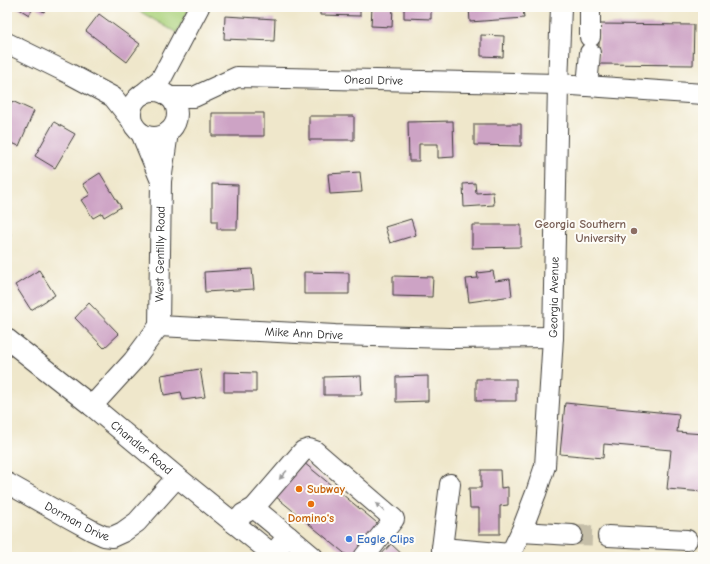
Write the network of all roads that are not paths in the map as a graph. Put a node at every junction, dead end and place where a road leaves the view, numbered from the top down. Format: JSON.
{"nodes":[{"id":1,"x":199,"y":7,"type":"edge"},
{"id":2,"x":561,"y":7,"type":"edge"},
{"id":3,"x":590,"y":7,"type":"edge"},
{"id":4,"x":7,"y":43,"type":"edge"},
{"id":5,"x":558,"y":84,"type":"junction"},
{"id":6,"x":587,"y":86,"type":"junction"},
{"id":7,"x":166,"y":90,"type":"junction"},
{"id":8,"x":703,"y":94,"type":"edge"},
{"id":9,"x":140,"y":96,"type":"junction"},
{"id":10,"x":113,"y":97,"type":"junction"},
{"id":11,"x":194,"y":97,"type":"junction"},
{"id":12,"x":136,"y":127,"type":"junction"},
{"id":13,"x":172,"y":127,"type":"junction"},
{"id":14,"x":161,"y":181,"type":"junction"},
{"id":15,"x":159,"y":326,"type":"junction"},
{"id":16,"x":553,"y":337,"type":"junction"},
{"id":17,"x":7,"y":339,"type":"edge"},
{"id":18,"x":92,"y":406,"type":"junction"},
{"id":19,"x":177,"y":477,"type":"junction"},
{"id":20,"x":7,"y":483,"type":"edge"},
{"id":21,"x":450,"y":484,"type":"dead end"},
{"id":22,"x":254,"y":508,"type":"junction"},
{"id":23,"x":235,"y":524,"type":"junction"},
{"id":24,"x":521,"y":532,"type":"junction"},
{"id":25,"x":572,"y":535,"type":"tunnel mouth"},
{"id":26,"x":288,"y":536,"type":"junction"},
{"id":27,"x":608,"y":536,"type":"tunnel mouth"},
{"id":28,"x":687,"y":540,"type":"dead end"},
{"id":29,"x":265,"y":553,"type":"edge"},
{"id":30,"x":442,"y":553,"type":"edge"},
{"id":31,"x":510,"y":555,"type":"edge"},
{"id":32,"x":313,"y":557,"type":"edge"},
{"id":33,"x":364,"y":557,"type":"edge"}],
"edges":[{"from":1,"to":7,"type":"street"},
{"from":2,"to":5,"type":"street","name":"Georgia Avenue"},
{"from":3,"to":6,"type":"street"},
{"from":4,"to":10,"type":"street","name":"West Gentilly Road"},
{"from":5,"to":6,"type":"street","name":"Oneal Drive"},
{"from":5,"to":11,"type":"street","name":"Oneal Drive"},
{"from":5,"to":16,"type":"street","name":"Georgia Avenue"},
{"from":6,"to":8,"type":"street","name":"Oneal Drive"},
{"from":7,"to":9,"type":"street"},
{"from":7,"to":11,"type":"street","name":"Oneal Drive"},
{"from":7,"to":13,"type":"street","name":"West Gentilly Road"},
{"from":9,"to":10,"type":"street","name":"West Gentilly Road"},
{"from":9,"to":12,"type":"street"},
{"from":10,"to":12,"type":"street","name":"West Gentilly Road"},
{"from":11,"to":13,"type":"street","name":"Oneal Drive"},
{"from":12,"to":13,"type":"street"},
{"from":12,"to":14,"type":"street","name":"West Gentilly Road"},
{"from":13,"to":14,"type":"street","name":"West Gentilly Road"},
{"from":14,"to":15,"type":"street","name":"West Gentilly Road"},
{"from":15,"to":16,"type":"street","name":"Mike Ann Drive"},
{"from":15,"to":18,"type":"street"},
{"from":16,"to":24,"type":"street","name":"Georgia Avenue"},
{"from":17,"to":18,"type":"street","name":"Chandler Road"},
{"from":18,"to":19,"type":"street","name":"Chandler Road"},
{"from":19,"to":20,"type":"street","name":"Dorman Drive"},
{"from":19,"to":23,"type":"street","name":"Chandler Road"},
{"from":21,"to":30,"type":"street"},
{"from":22,"to":23,"type":"street"},
{"from":22,"to":26,"type":"street"},
{"from":33,"to":22,"type":"street","one_way":true},
{"from":23,"to":29,"type":"street","name":"Chandler Road"},
{"from":24,"to":25,"type":"street"},
{"from":24,"to":31,"type":"street","name":"Georgia Avenue"},
{"from":26,"to":29,"type":"street"},
{"from":26,"to":32,"type":"street"},
{"from":27,"to":28,"type":"street"},
{"from":30,"to":31,"type":"street"}]}
